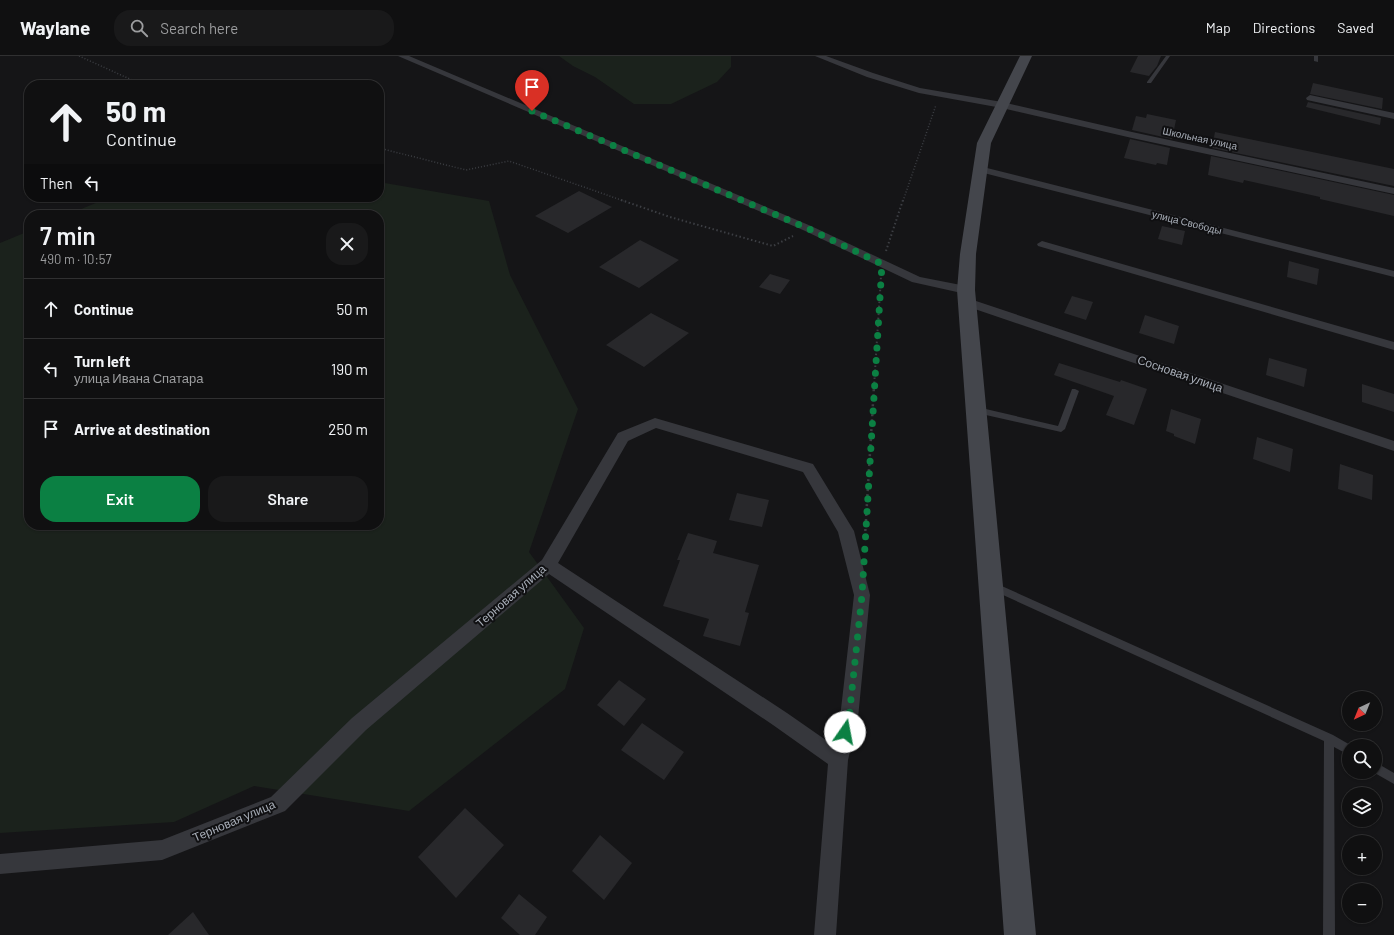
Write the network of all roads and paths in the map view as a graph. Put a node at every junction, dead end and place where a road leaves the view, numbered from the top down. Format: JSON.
{"nodes":[{"id":1,"x":79,"y":56,"type":"edge"},
{"id":2,"x":402,"y":56,"type":"edge"},
{"id":3,"x":819,"y":56,"type":"edge"},
{"id":4,"x":1026,"y":56,"type":"edge"},
{"id":5,"x":1168,"y":56,"type":"edge"},
{"id":6,"x":132,"y":80,"type":"edge"},
{"id":7,"x":1149,"y":82,"type":"dead end"},
{"id":8,"x":940,"y":93,"type":"junction"},
{"id":9,"x":1310,"y":98,"type":"dead end"},
{"id":10,"x":1002,"y":105,"type":"junction"},
{"id":11,"x":1394,"y":116,"type":"edge"},
{"id":12,"x":384,"y":149,"type":"edge"},
{"id":13,"x":979,"y":169,"type":"junction"},
{"id":14,"x":1394,"y":191,"type":"edge"},
{"id":15,"x":807,"y":228,"type":"junction"},
{"id":16,"x":1042,"y":244,"type":"dead end"},
{"id":17,"x":882,"y":264,"type":"junction"},
{"id":18,"x":1394,"y":274,"type":"edge"},
{"id":19,"x":966,"y":296,"type":"junction"},
{"id":20,"x":1394,"y":346,"type":"edge"},
{"id":21,"x":1074,"y":391,"type":"dead end"},
{"id":22,"x":976,"y":410,"type":"junction"},
{"id":23,"x":1394,"y":446,"type":"edge"},
{"id":24,"x":865,"y":540,"type":"dead end"},
{"id":25,"x":548,"y":566,"type":"junction"},
{"id":26,"x":990,"y":585,"type":"junction"},
{"id":27,"x":1329,"y":738,"type":"junction"},
{"id":28,"x":1342,"y":746,"type":"edge"},
{"id":29,"x":838,"y":760,"type":"junction"},
{"id":30,"x":1382,"y":771,"type":"edge"},
{"id":31,"x":1394,"y":779,"type":"edge"},
{"id":32,"x":0,"y":864,"type":"edge"},
{"id":33,"x":825,"y":935,"type":"edge"},
{"id":34,"x":1020,"y":935,"type":"edge"},
{"id":35,"x":1329,"y":935,"type":"edge"}],
"edges":[{"from":1,"to":6,"type":"path"},
{"from":2,"to":15,"type":"street","name":"Сосновая улица"},
{"from":3,"to":8,"type":"street","name":"Школьная улица"},
{"from":4,"to":10,"type":"main road"},
{"from":5,"to":7,"type":"lane"},
{"from":8,"to":10,"type":"street","name":"Школьная улица"},
{"from":8,"to":17,"type":"path"},
{"from":9,"to":11,"type":"street"},
{"from":10,"to":13,"type":"main road"},
{"from":10,"to":14,"type":"street","name":"Школьная улица"},
{"from":12,"to":15,"type":"path"},
{"from":13,"to":18,"type":"street","name":"улица Свободы"},
{"from":13,"to":19,"type":"main road"},
{"from":15,"to":17,"type":"street","name":"Сосновая улица"},
{"from":16,"to":20,"type":"street"},
{"from":17,"to":19,"type":"street","name":"Сосновая улица"},
{"from":17,"to":24,"type":"path"},
{"from":19,"to":22,"type":"main road"},
{"from":19,"to":23,"type":"street","name":"Сосновая улица"},
{"from":21,"to":22,"type":"lane"},
{"from":22,"to":26,"type":"main road"},
{"from":25,"to":29,"type":"street"},
{"from":25,"to":29,"type":"street","name":"Терновая улица"},
{"from":25,"to":32,"type":"street","name":"Терновая улица"},
{"from":26,"to":27,"type":"lane"},
{"from":26,"to":34,"type":"main road"},
{"from":27,"to":28,"type":"lane"},
{"from":27,"to":35,"type":"lane"},
{"from":29,"to":33,"type":"street","name":"Терновая улица"},
{"from":30,"to":31,"type":"lane"}]}
